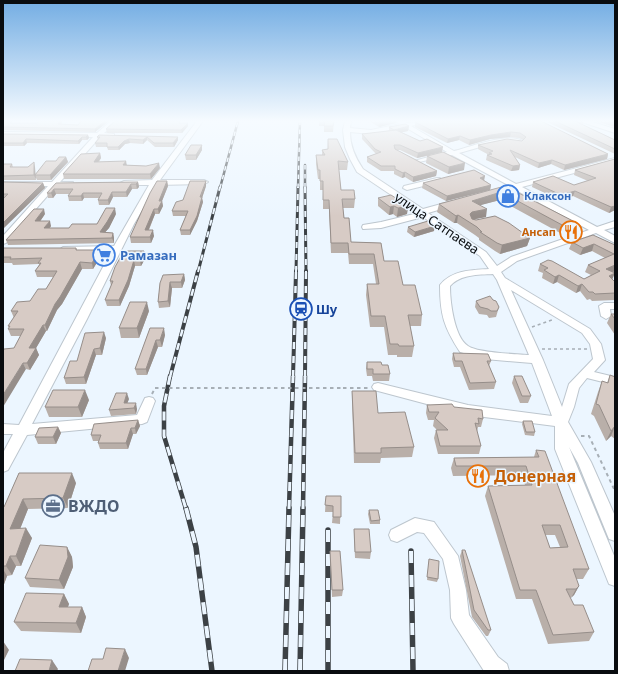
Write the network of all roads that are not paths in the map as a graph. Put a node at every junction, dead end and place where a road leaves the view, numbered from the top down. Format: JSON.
{"nodes":[{"id":1,"x":83,"y":152,"type":"edge"},
{"id":2,"x":174,"y":152,"type":"edge"},
{"id":3,"x":350,"y":152,"type":"edge"},
{"id":4,"x":453,"y":153,"type":"joint"},
{"id":5,"x":608,"y":155,"type":"edge"},
{"id":6,"x":615,"y":159,"type":"edge"},
{"id":7,"x":482,"y":169,"type":"junction"},
{"id":8,"x":471,"y":172,"type":"edge"},
{"id":9,"x":205,"y":182,"type":"edge"},
{"id":10,"x":78,"y":183,"type":"edge"},
{"id":11,"x":116,"y":183,"type":"edge"},
{"id":12,"x":154,"y":183,"type":"junction"},
{"id":13,"x":3,"y":184,"type":"edge"},
{"id":14,"x":55,"y":184,"type":"junction"},
{"id":15,"x":515,"y":186,"type":"junction"},
{"id":16,"x":407,"y":188,"type":"dead end"},
{"id":17,"x":502,"y":190,"type":"edge"},
{"id":18,"x":460,"y":201,"type":"edge"},
{"id":19,"x":423,"y":213,"type":"junction"},
{"id":20,"x":615,"y":224,"type":"edge"},
{"id":21,"x":366,"y":227,"type":"dead end"},
{"id":22,"x":596,"y":229,"type":"junction"},
{"id":23,"x":615,"y":240,"type":"edge"},
{"id":24,"x":3,"y":241,"type":"edge"},
{"id":25,"x":118,"y":249,"type":"junction"},
{"id":26,"x":50,"y":250,"type":"edge"},
{"id":27,"x":498,"y":275,"type":"junction"},
{"id":28,"x":615,"y":306,"type":"edge"},
{"id":29,"x":606,"y":316,"type":"dead end"},
{"id":30,"x":537,"y":360,"type":"junction"},
{"id":31,"x":585,"y":374,"type":"junction"},
{"id":32,"x":615,"y":381,"type":"edge"},
{"id":33,"x":378,"y":387,"type":"road end"},
{"id":34,"x":149,"y":402,"type":"dead end"},
{"id":35,"x":561,"y":422,"type":"junction"},
{"id":36,"x":3,"y":429,"type":"edge"},
{"id":37,"x":23,"y":430,"type":"junction"},
{"id":38,"x":3,"y":466,"type":"edge"},
{"id":39,"x":615,"y":534,"type":"edge"},
{"id":40,"x":396,"y":535,"type":"dead end"},
{"id":41,"x":615,"y":578,"type":"edge"},
{"id":42,"x":500,"y":671,"type":"edge"}],
"edges":[{"from":1,"to":14,"type":"street"},
{"from":2,"to":12,"type":"street"},
{"from":3,"to":19,"type":"street","name":"улица Сатпаева"},
{"from":4,"to":7,"type":"street"},
{"from":4,"to":16,"type":"street"},
{"from":5,"to":6,"type":"street"},
{"from":6,"to":15,"type":"street"},
{"from":7,"to":8,"type":"street"},
{"from":7,"to":15,"type":"street"},
{"from":9,"to":12,"type":"street"},
{"from":10,"to":14,"type":"street"},
{"from":11,"to":12,"type":"street"},
{"from":12,"to":25,"type":"street"},
{"from":13,"to":14,"type":"street"},
{"from":14,"to":24,"type":"street"},
{"from":15,"to":17,"type":"street"},
{"from":15,"to":22,"type":"street"},
{"from":18,"to":19,"type":"street"},
{"from":19,"to":21,"type":"street"},
{"from":19,"to":27,"type":"street","name":"улица Сатпаева"},
{"from":20,"to":22,"type":"street"},
{"from":22,"to":23,"type":"street"},
{"from":22,"to":27,"type":"street"},
{"from":25,"to":26,"type":"street"},
{"from":25,"to":37,"type":"street"},
{"from":27,"to":30,"type":"street","name":"улица Сатпаева"},
{"from":27,"to":30,"type":"street"},
{"from":27,"to":31,"type":"street"},
{"from":28,"to":29,"type":"street"},
{"from":30,"to":35,"type":"street","name":"улица Сатпаева"},
{"from":31,"to":32,"type":"street"},
{"from":31,"to":35,"type":"street"},
{"from":33,"to":35,"type":"street"},
{"from":34,"to":37,"type":"street"},
{"from":35,"to":39,"type":"street","name":"улица Сатпаева"},
{"from":35,"to":41,"type":"street","name":"улица Сатпаева"},
{"from":36,"to":37,"type":"street"},
{"from":37,"to":38,"type":"street"},
{"from":40,"to":42,"type":"street"}]}
